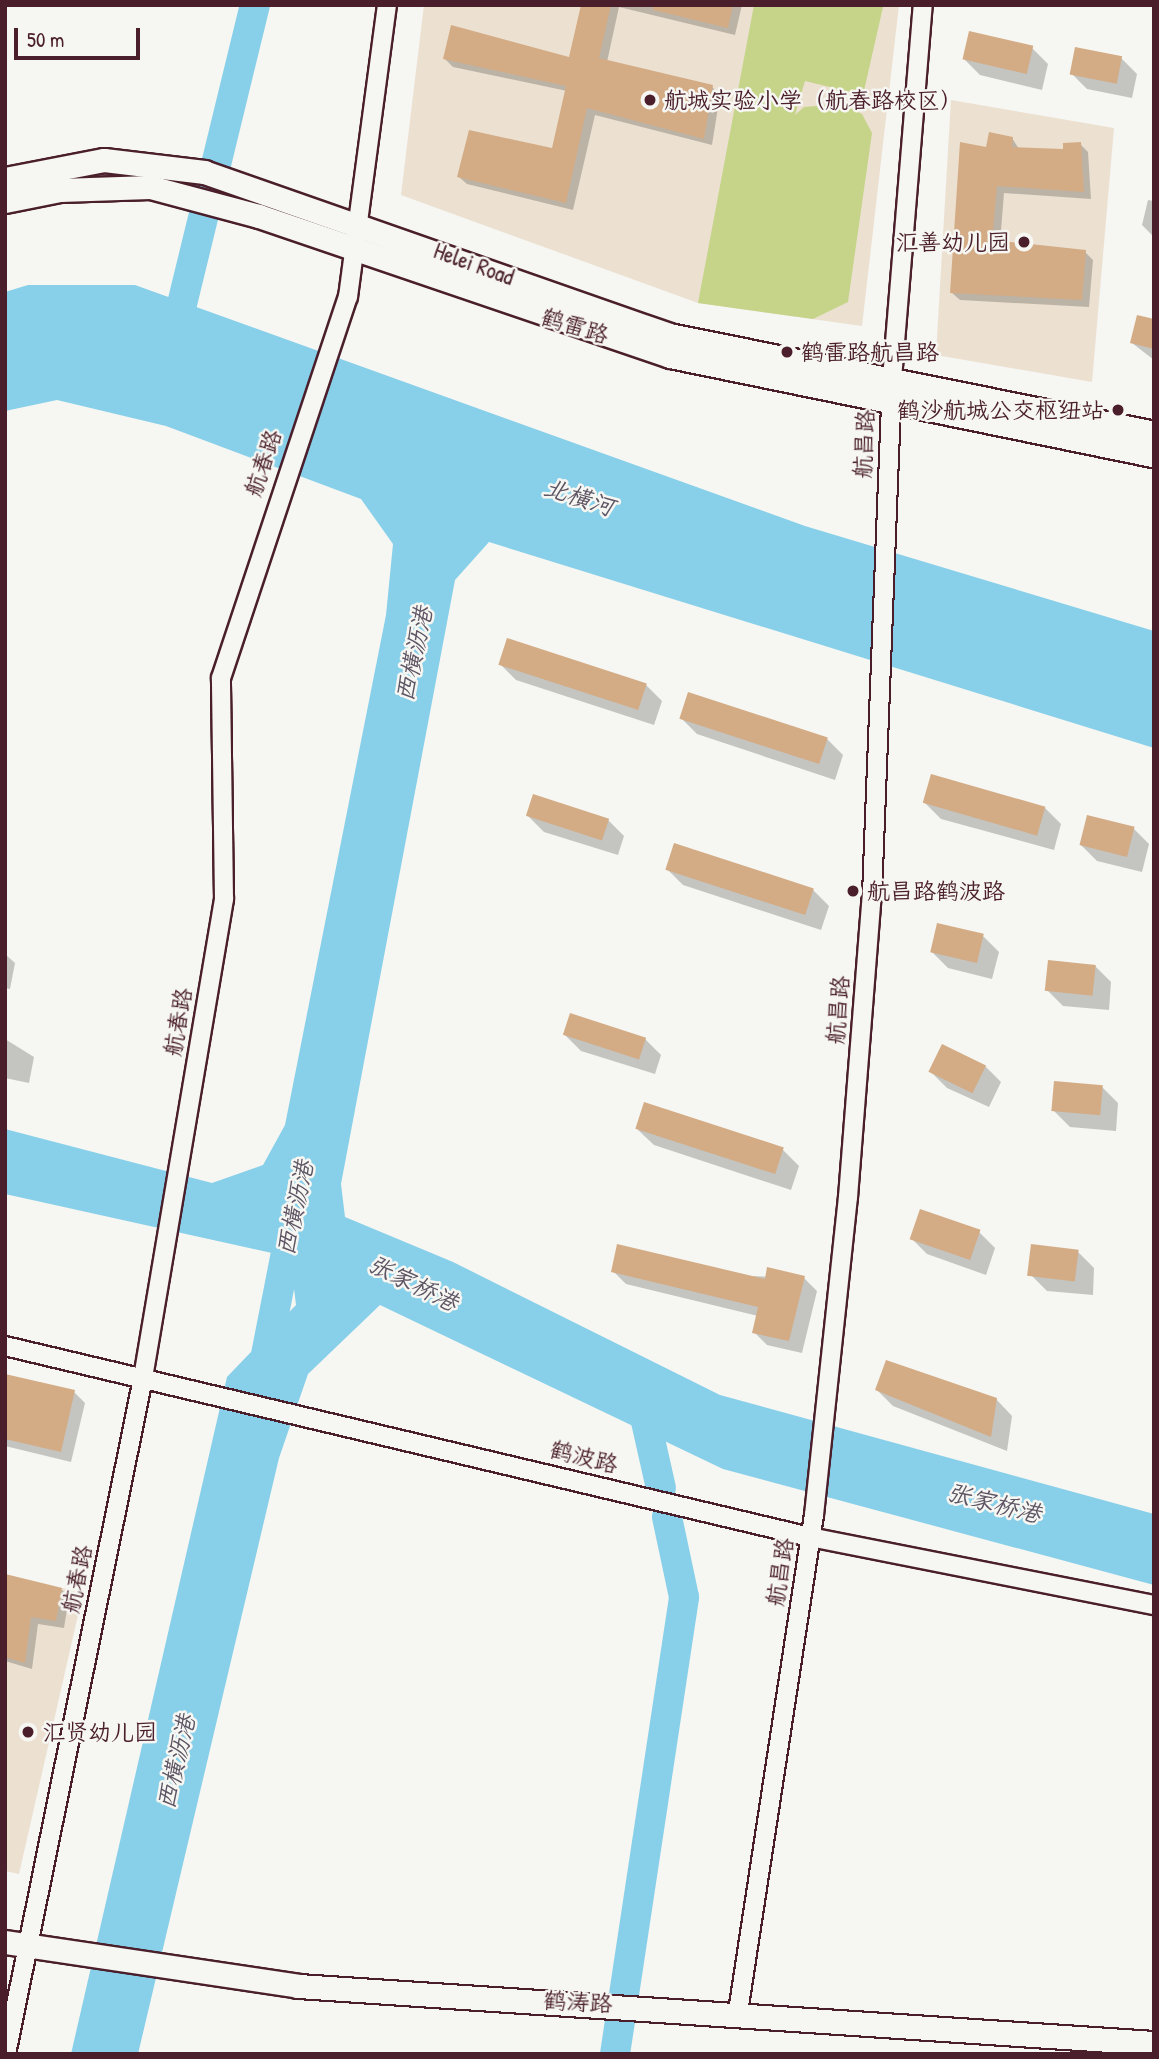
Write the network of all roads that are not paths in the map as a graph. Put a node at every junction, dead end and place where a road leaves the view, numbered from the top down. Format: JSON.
{"nodes":[{"id":1,"x":387,"y":5,"type":"edge"},
{"id":2,"x":923,"y":5,"type":"edge"},
{"id":3,"x":5,"y":179,"type":"edge"},
{"id":4,"x":5,"y":201,"type":"edge"},
{"id":5,"x":361,"y":223,"type":"junction"},
{"id":6,"x":356,"y":249,"type":"junction"},
{"id":7,"x":892,"y":379,"type":"junction"},
{"id":8,"x":891,"y":405,"type":"junction"},
{"id":9,"x":1154,"y":433,"type":"edge"},
{"id":10,"x":1154,"y":455,"type":"edge"},
{"id":11,"x":5,"y":1346,"type":"edge"},
{"id":12,"x":143,"y":1378,"type":"junction"},
{"id":13,"x":810,"y":1537,"type":"junction"},
{"id":14,"x":1154,"y":1605,"type":"edge"},
{"id":15,"x":16,"y":1944,"type":"edge"},
{"id":16,"x":738,"y":2012,"type":"junction"},
{"id":17,"x":1154,"y":2043,"type":"edge"},
{"id":18,"x":6,"y":2054,"type":"edge"}],
"edges":[{"from":1,"to":5,"type":"street","name":"航春路"},
{"from":2,"to":7,"type":"street","name":"航昌路"},
{"from":3,"to":5,"type":"street","name":"Helei Road"},
{"from":4,"to":6,"type":"street","name":"鹤雷路"},
{"from":5,"to":6,"type":"street","name":"航春路"},
{"from":5,"to":7,"type":"street","name":"Helei Road"},
{"from":6,"to":8,"type":"street","name":"鹤雷路"},
{"from":6,"to":12,"type":"street","name":"航春路"},
{"from":7,"to":8,"type":"street","name":"航昌路"},
{"from":7,"to":9,"type":"street"},
{"from":8,"to":10,"type":"street","name":"鹤雷路"},
{"from":8,"to":13,"type":"street","name":"航昌路"},
{"from":11,"to":12,"type":"street","name":"鹤波路"},
{"from":12,"to":13,"type":"street","name":"鹤波路"},
{"from":12,"to":15,"type":"street","name":"航春路"},
{"from":13,"to":14,"type":"street","name":"鹤波路"},
{"from":13,"to":16,"type":"street","name":"航昌路"},
{"from":15,"to":16,"type":"street","name":"鹤涛路"},
{"from":15,"to":18,"type":"street","name":"航春路"},
{"from":16,"to":17,"type":"street","name":"鹤涛路"}]}
